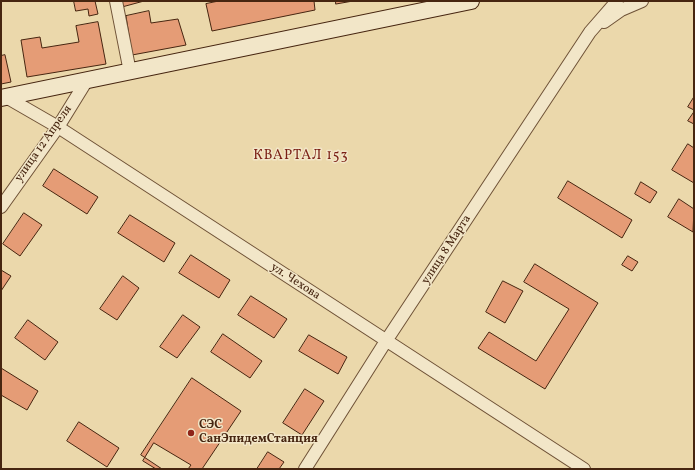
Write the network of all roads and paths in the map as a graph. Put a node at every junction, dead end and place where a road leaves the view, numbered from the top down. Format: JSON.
{"nodes":[{"id":1,"x":116,"y":1,"type":"edge"},
{"id":2,"x":471,"y":1,"type":"edge"},
{"id":3,"x":617,"y":1,"type":"edge"},
{"id":4,"x":642,"y":1,"type":"edge"},
{"id":5,"x":590,"y":32,"type":"junction"},
{"id":6,"x":130,"y":72,"type":"junction"},
{"id":7,"x":87,"y":80,"type":"junction"},
{"id":8,"x":4,"y":98,"type":"edge"},
{"id":9,"x":58,"y":127,"type":"junction"},
{"id":10,"x":1,"y":207,"type":"edge"},
{"id":11,"x":386,"y":341,"type":"junction"},
{"id":12,"x":305,"y":469,"type":"edge"},
{"id":13,"x":584,"y":469,"type":"edge"}],
"edges":[{"from":1,"to":6,"type":"street"},
{"from":2,"to":6,"type":"main road"},
{"from":3,"to":5,"type":"street"},
{"from":4,"to":5,"type":"street"},
{"from":5,"to":11,"type":"street","name":"улица 8 Марта"},
{"from":6,"to":7,"type":"main road"},
{"from":7,"to":8,"type":"main road"},
{"from":7,"to":9,"type":"street","name":"улица 12 Апреля"},
{"from":8,"to":9,"type":"street","name":"ул. Чехова"},
{"from":9,"to":10,"type":"street","name":"улица 12 Апреля"},
{"from":9,"to":11,"type":"street","name":"ул. Чехова"},
{"from":11,"to":12,"type":"street","name":"улица 8 Марта"},
{"from":11,"to":13,"type":"street","name":"ул. Чехова"}]}
